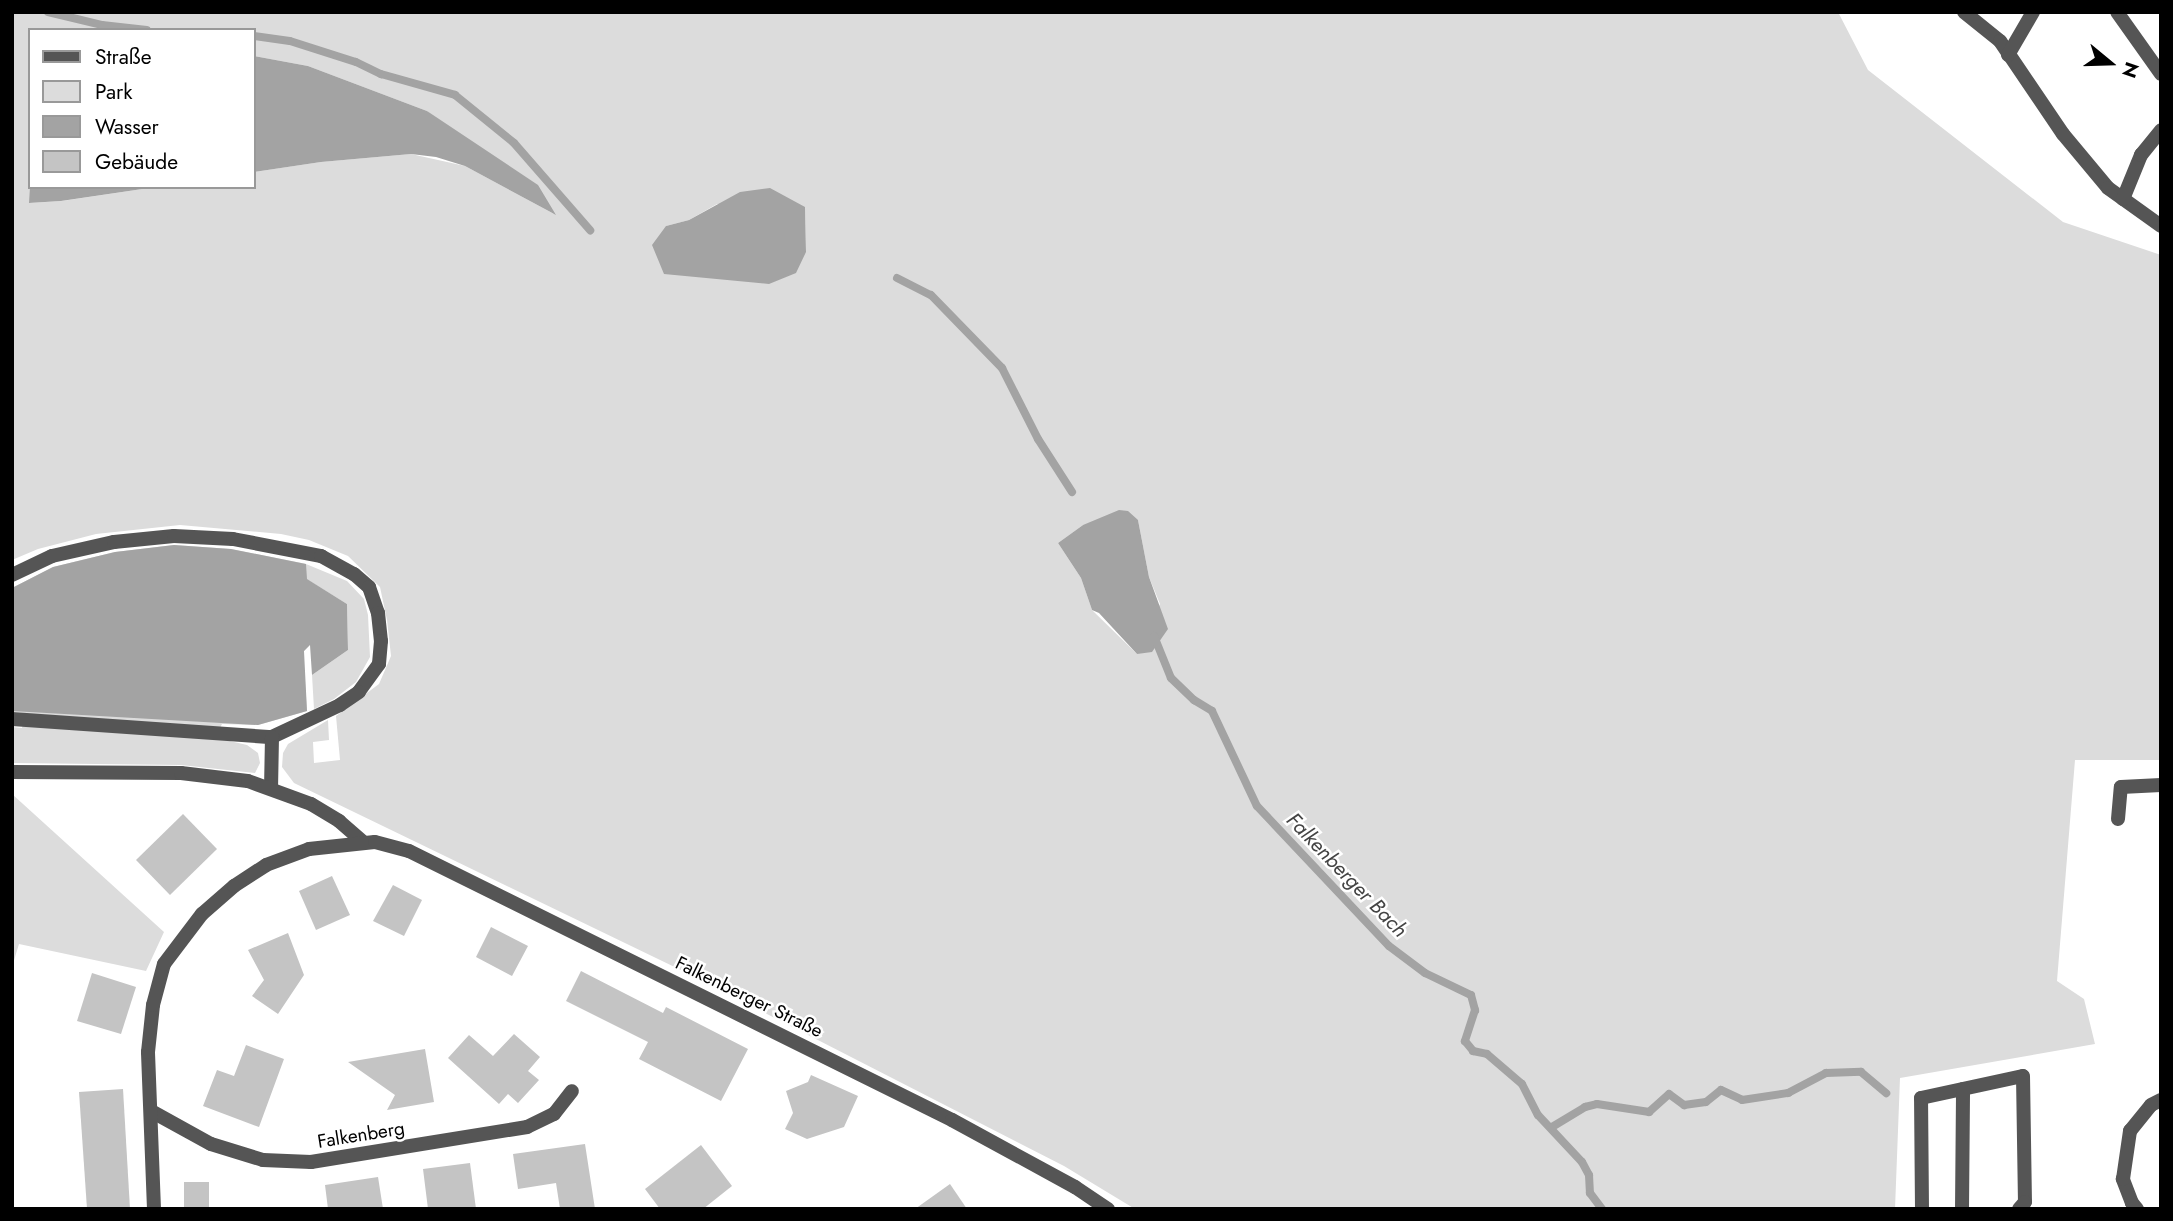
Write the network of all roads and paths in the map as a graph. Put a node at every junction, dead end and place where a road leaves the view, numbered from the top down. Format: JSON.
{"nodes":[{"id":1,"x":1964,"y":12,"type":"edge"},
{"id":2,"x":2033,"y":12,"type":"edge"},
{"id":3,"x":2117,"y":12,"type":"edge"},
{"id":4,"x":2008,"y":55,"type":"junction"},
{"id":5,"x":2161,"y":74,"type":"edge"},
{"id":6,"x":2161,"y":130,"type":"edge"},
{"id":7,"x":2123,"y":199,"type":"junction"},
{"id":8,"x":2161,"y":226,"type":"edge"},
{"id":9,"x":12,"y":575,"type":"edge"},
{"id":10,"x":12,"y":719,"type":"edge"},
{"id":11,"x":272,"y":737,"type":"junction"},
{"id":12,"x":12,"y":772,"type":"edge"},
{"id":13,"x":2161,"y":785,"type":"edge"},
{"id":14,"x":271,"y":788,"type":"junction"},
{"id":15,"x":2118,"y":819,"type":"dead end"},
{"id":16,"x":363,"y":842,"type":"junction"},
{"id":17,"x":1964,"y":1089,"type":"junction"},
{"id":18,"x":572,"y":1091,"type":"dead end"},
{"id":19,"x":2161,"y":1100,"type":"edge"},
{"id":20,"x":151,"y":1111,"type":"junction"},
{"id":21,"x":154,"y":1209,"type":"edge"},
{"id":22,"x":1108,"y":1209,"type":"edge"},
{"id":23,"x":1922,"y":1209,"type":"edge"},
{"id":24,"x":1962,"y":1209,"type":"edge"},
{"id":25,"x":2019,"y":1209,"type":"edge"},
{"id":26,"x":2137,"y":1209,"type":"edge"}],
"edges":[{"from":1,"to":4,"type":"street"},
{"from":2,"to":4,"type":"street"},
{"from":3,"to":5,"type":"street"},
{"from":4,"to":7,"type":"street"},
{"from":6,"to":7,"type":"street"},
{"from":7,"to":8,"type":"street"},
{"from":9,"to":11,"type":"street"},
{"from":10,"to":11,"type":"street"},
{"from":11,"to":14,"type":"street"},
{"from":12,"to":14,"type":"street"},
{"from":13,"to":15,"type":"street"},
{"from":14,"to":16,"type":"street"},
{"from":16,"to":20,"type":"street"},
{"from":16,"to":22,"type":"street","name":"Falkenberger Straße"},
{"from":17,"to":23,"type":"street"},
{"from":17,"to":24,"type":"street"},
{"from":17,"to":25,"type":"street"},
{"from":18,"to":20,"type":"street","name":"Falkenberg"},
{"from":19,"to":26,"type":"street"},
{"from":20,"to":21,"type":"street"}]}
